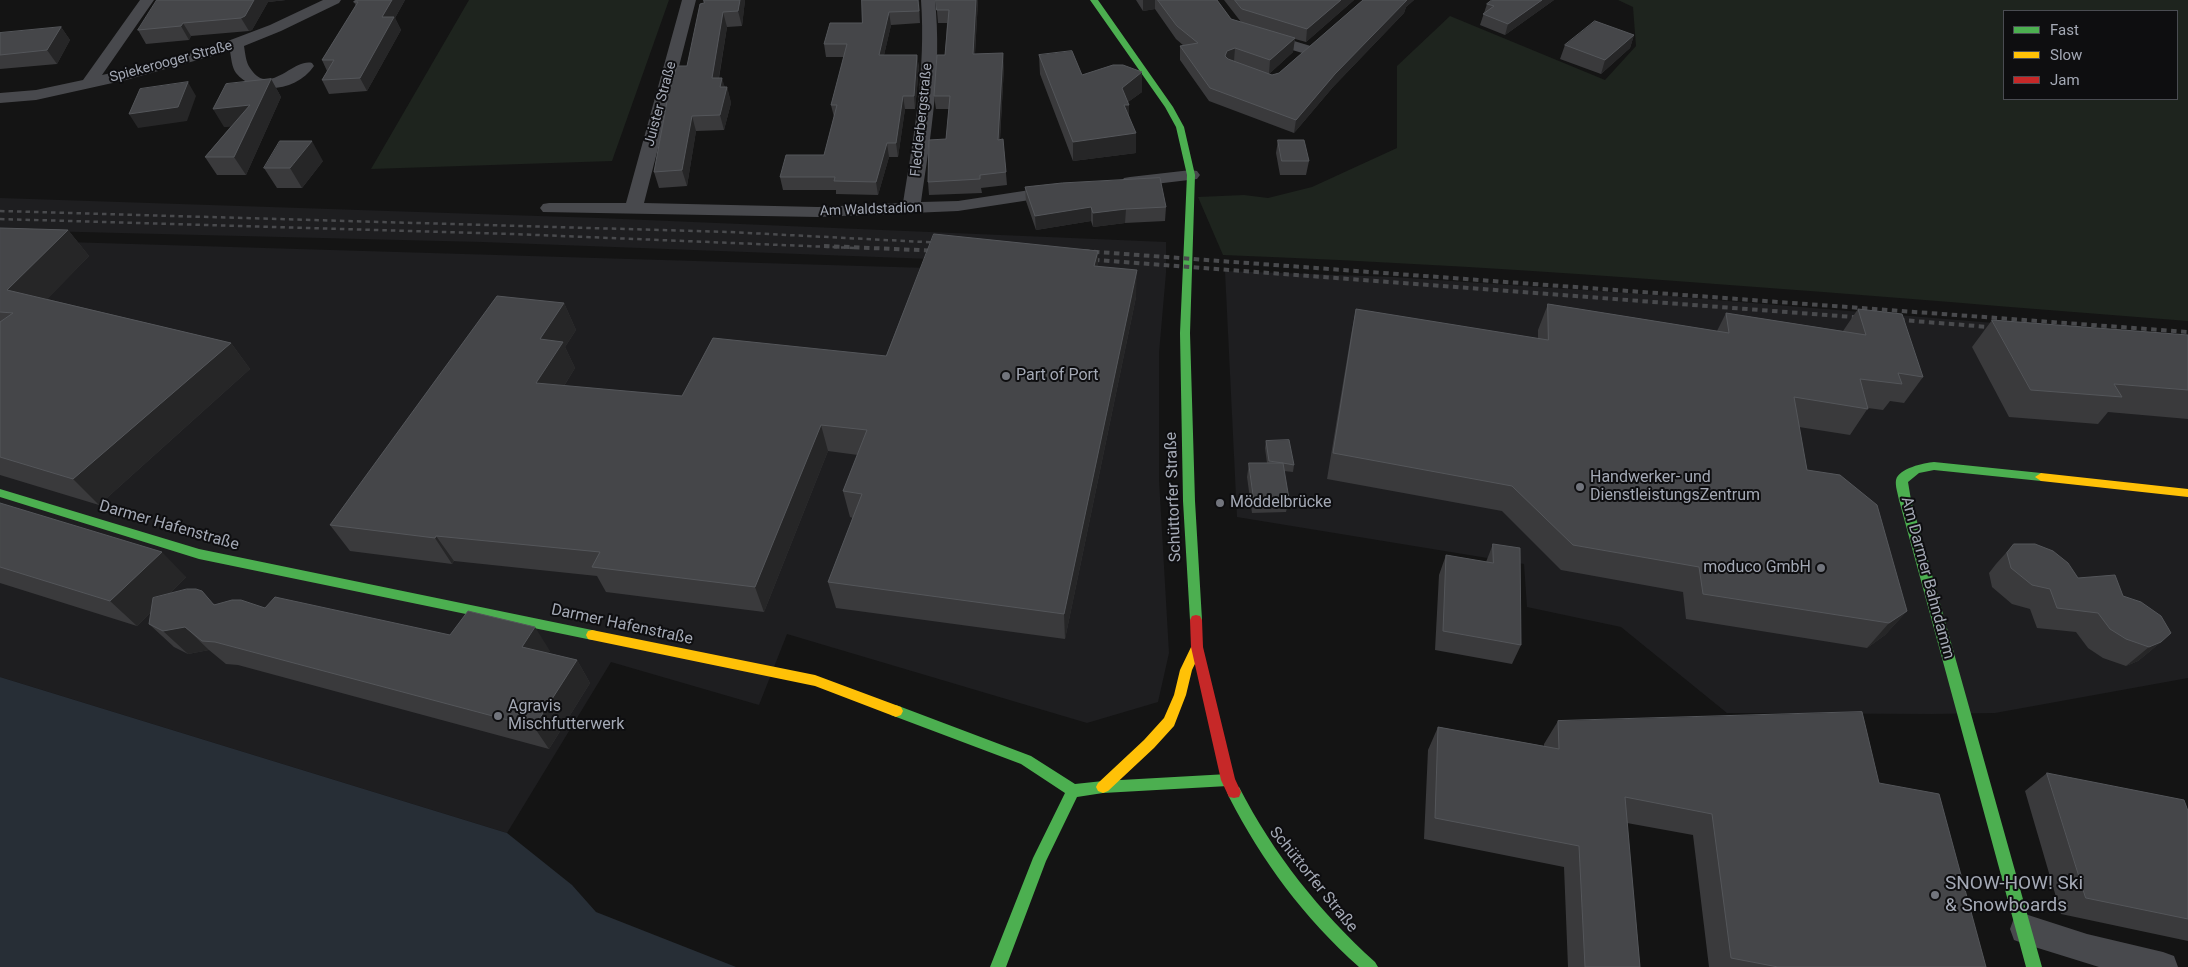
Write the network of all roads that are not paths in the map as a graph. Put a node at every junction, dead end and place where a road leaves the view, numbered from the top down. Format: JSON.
{"nodes":[{"id":1,"x":147,"y":0,"type":"edge"},
{"id":2,"x":334,"y":0,"type":"edge"},
{"id":3,"x":689,"y":0,"type":"edge"},
{"id":4,"x":928,"y":0,"type":"edge"},
{"id":5,"x":1094,"y":0,"type":"edge"},
{"id":6,"x":1254,"y":34,"type":"edge"},
{"id":7,"x":1322,"y":38,"type":"edge"},
{"id":8,"x":236,"y":45,"type":"junction"},
{"id":9,"x":1309,"y":50,"type":"junction"},
{"id":10,"x":1294,"y":63,"type":"edge"},
{"id":11,"x":306,"y":66,"type":"dead end"},
{"id":12,"x":89,"y":83,"type":"junction"},
{"id":13,"x":0,"y":98,"type":"edge"},
{"id":14,"x":1191,"y":175,"type":"junction"},
{"id":15,"x":1114,"y":184,"type":"edge"},
{"id":16,"x":1076,"y":188,"type":"edge"},
{"id":17,"x":549,"y":208,"type":"dead end"},
{"id":18,"x":634,"y":208,"type":"junction"},
{"id":19,"x":912,"y":209,"type":"junction"},
{"id":20,"x":0,"y":493,"type":"edge"},
{"id":21,"x":2188,"y":493,"type":"edge"},
{"id":22,"x":1197,"y":647,"type":"junction"},
{"id":23,"x":1228,"y":780,"type":"junction"},
{"id":24,"x":1103,"y":787,"type":"junction"},
{"id":25,"x":1073,"y":791,"type":"junction"},
{"id":26,"x":2025,"y":929,"type":"junction"},
{"id":27,"x":998,"y":967,"type":"edge"},
{"id":28,"x":1370,"y":967,"type":"edge"},
{"id":29,"x":2034,"y":967,"type":"edge"},
{"id":30,"x":2163,"y":967,"type":"edge"}],
"edges":[{"from":1,"to":12,"type":"street"},
{"from":2,"to":8,"type":"street","name":"Spiekerooger Straße"},
{"from":3,"to":18,"type":"street","name":"Juister Straße"},
{"from":4,"to":19,"type":"street","name":"Fledderbergstraße"},
{"from":5,"to":14,"type":"street","name":"Schüttorfer Straße"},
{"from":6,"to":9,"type":"street"},
{"from":7,"to":9,"type":"street"},
{"from":8,"to":11,"type":"street"},
{"from":8,"to":12,"type":"street","name":"Spiekerooger Straße"},
{"from":9,"to":10,"type":"street"},
{"from":12,"to":13,"type":"street","name":"Spiekerooger Straße"},
{"from":14,"to":15,"type":"street"},
{"from":14,"to":22,"type":"street","name":"Schüttorfer Straße"},
{"from":16,"to":19,"type":"street","name":"Am Waldstadion"},
{"from":17,"to":18,"type":"street","name":"Am Waldstadion"},
{"from":18,"to":19,"type":"street","name":"Am Waldstadion"},
{"from":20,"to":25,"type":"street","name":"Darmer Hafenstraße"},
{"from":21,"to":26,"type":"street","name":"Am Darmer Bahndamm"},
{"from":22,"to":23,"type":"street","name":"Schüttorfer Straße"},
{"from":22,"to":24,"type":"street"},
{"from":23,"to":24,"type":"street"},
{"from":23,"to":28,"type":"street","name":"Schüttorfer Straße"},
{"from":24,"to":25,"type":"street"},
{"from":25,"to":27,"type":"street"},
{"from":26,"to":29,"type":"street","name":"Am Darmer Bahndamm"},
{"from":26,"to":30,"type":"street"}]}
